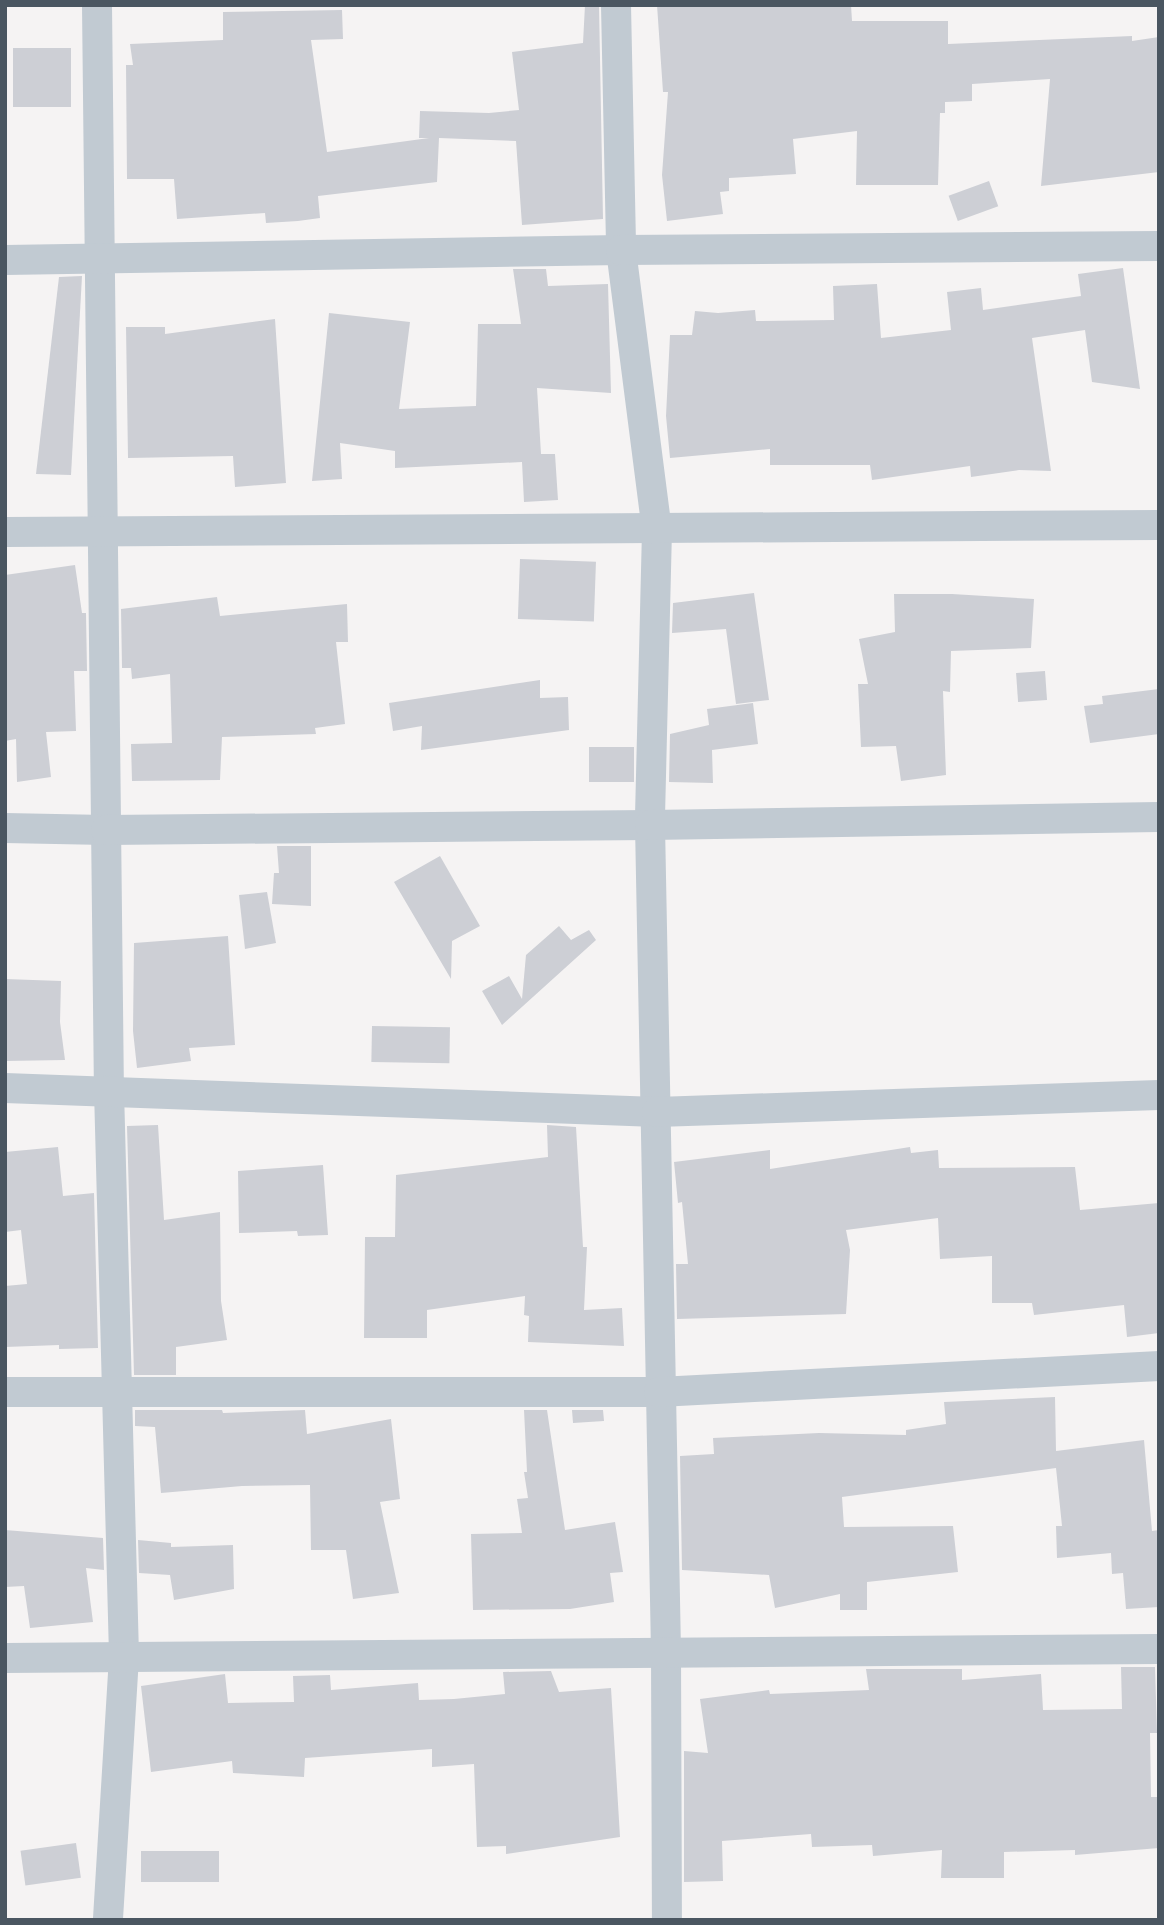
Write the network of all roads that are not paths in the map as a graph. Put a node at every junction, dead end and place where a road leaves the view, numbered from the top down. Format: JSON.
{"nodes":[{"id":1,"x":97,"y":5,"type":"edge"},
{"id":2,"x":616,"y":5,"type":"edge"},
{"id":3,"x":1159,"y":246,"type":"edge"},
{"id":4,"x":621,"y":250,"type":"junction"},
{"id":5,"x":100,"y":257,"type":"junction"},
{"id":6,"x":5,"y":260,"type":"edge"},
{"id":7,"x":1159,"y":525,"type":"edge"},
{"id":8,"x":657,"y":530,"type":"junction"},
{"id":9,"x":103,"y":531,"type":"junction"},
{"id":10,"x":5,"y":532,"type":"edge"},
{"id":11,"x":1159,"y":817,"type":"edge"},
{"id":12,"x":650,"y":825,"type":"junction"},
{"id":13,"x":5,"y":828,"type":"edge"},
{"id":14,"x":106,"y":830,"type":"junction"},
{"id":15,"x":5,"y":1088,"type":"edge"},
{"id":16,"x":108,"y":1090,"type":"junction"},
{"id":17,"x":1159,"y":1095,"type":"edge"},
{"id":18,"x":657,"y":1112,"type":"junction"},
{"id":19,"x":1159,"y":1366,"type":"edge"},
{"id":20,"x":5,"y":1392,"type":"edge"},
{"id":21,"x":659,"y":1392,"type":"junction"},
{"id":22,"x":115,"y":1394,"type":"junction"},
{"id":23,"x":1159,"y":1649,"type":"edge"},
{"id":24,"x":666,"y":1652,"type":"junction"},
{"id":25,"x":124,"y":1657,"type":"junction"},
{"id":26,"x":5,"y":1658,"type":"edge"},
{"id":27,"x":108,"y":1920,"type":"edge"},
{"id":28,"x":667,"y":1920,"type":"edge"}],
"edges":[{"from":1,"to":5,"type":"street"},
{"from":2,"to":4,"type":"street"},
{"from":3,"to":4,"type":"street"},
{"from":4,"to":5,"type":"street"},
{"from":4,"to":8,"type":"street"},
{"from":5,"to":6,"type":"street"},
{"from":5,"to":9,"type":"street"},
{"from":7,"to":8,"type":"street"},
{"from":8,"to":9,"type":"street"},
{"from":8,"to":12,"type":"street"},
{"from":9,"to":10,"type":"street"},
{"from":9,"to":14,"type":"street"},
{"from":11,"to":12,"type":"street"},
{"from":12,"to":14,"type":"street"},
{"from":12,"to":18,"type":"street"},
{"from":13,"to":14,"type":"street"},
{"from":14,"to":16,"type":"street"},
{"from":15,"to":16,"type":"street"},
{"from":16,"to":18,"type":"street"},
{"from":16,"to":22,"type":"street"},
{"from":17,"to":18,"type":"street"},
{"from":18,"to":21,"type":"street"},
{"from":19,"to":21,"type":"street"},
{"from":20,"to":22,"type":"street"},
{"from":21,"to":22,"type":"street"},
{"from":21,"to":24,"type":"street"},
{"from":22,"to":25,"type":"street"},
{"from":23,"to":24,"type":"street"},
{"from":24,"to":25,"type":"street"},
{"from":24,"to":28,"type":"street"},
{"from":25,"to":26,"type":"street"},
{"from":25,"to":27,"type":"street"}]}
